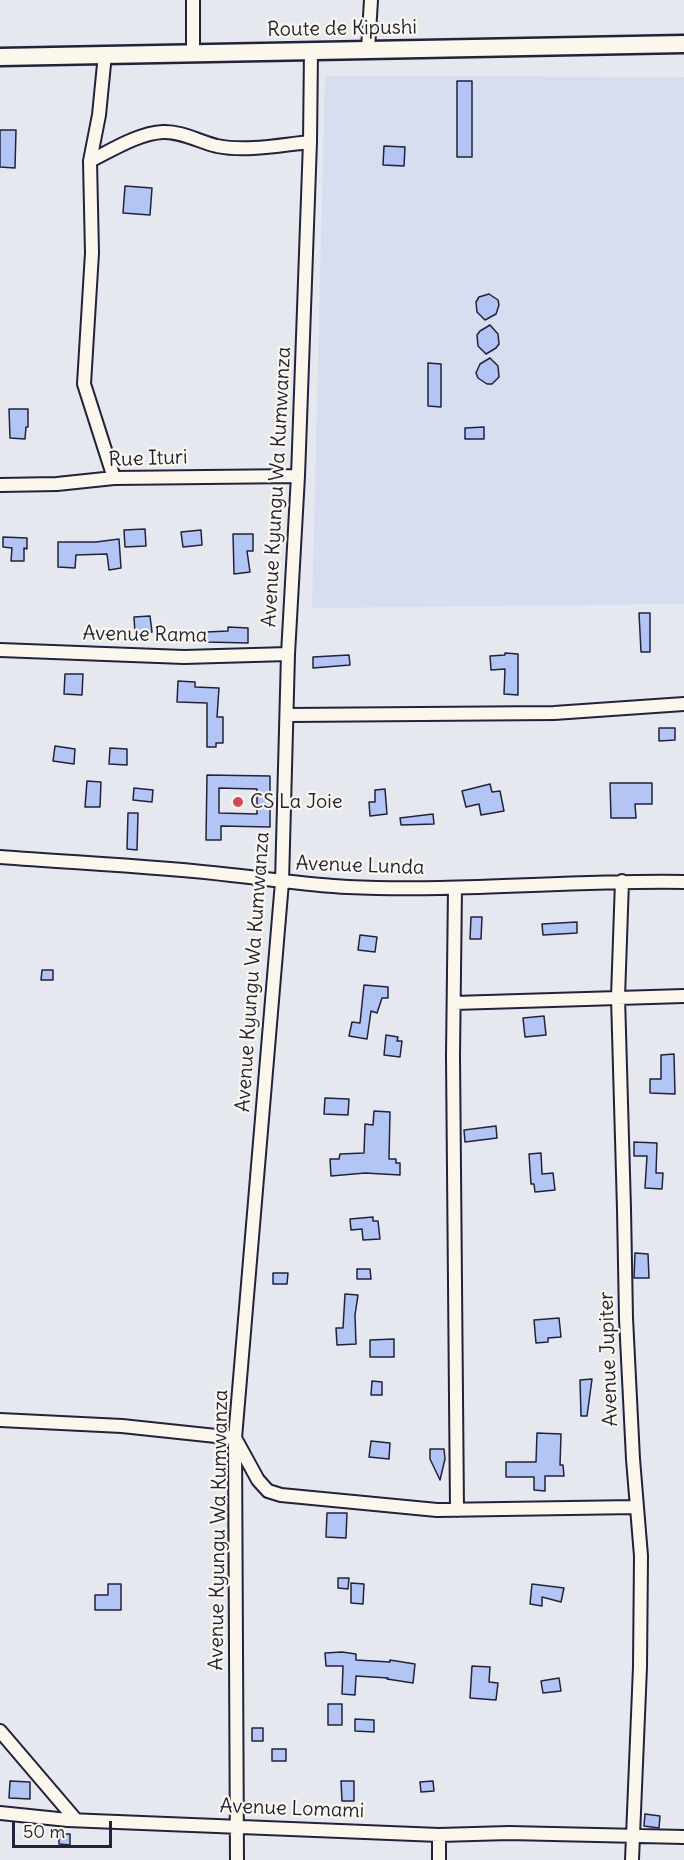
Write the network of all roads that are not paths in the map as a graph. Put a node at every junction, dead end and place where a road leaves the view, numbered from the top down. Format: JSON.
{"nodes":[{"id":1,"x":193,"y":0,"type":"edge"},
{"id":2,"x":371,"y":0,"type":"edge"},
{"id":3,"x":684,"y":44,"type":"edge"},
{"id":4,"x":368,"y":49,"type":"junction"},
{"id":5,"x":311,"y":50,"type":"junction"},
{"id":6,"x":193,"y":52,"type":"junction"},
{"id":7,"x":105,"y":54,"type":"junction"},
{"id":8,"x":0,"y":57,"type":"edge"},
{"id":9,"x":310,"y":142,"type":"junction"},
{"id":10,"x":90,"y":161,"type":"junction"},
{"id":11,"x":298,"y":476,"type":"junction"},
{"id":12,"x":114,"y":478,"type":"junction"},
{"id":13,"x":0,"y":485,"type":"edge"},
{"id":14,"x":0,"y":650,"type":"edge"},
{"id":15,"x":288,"y":654,"type":"junction"},
{"id":16,"x":684,"y":704,"type":"edge"},
{"id":17,"x":288,"y":715,"type":"junction"},
{"id":18,"x":0,"y":857,"type":"edge"},
{"id":19,"x":622,"y":881,"type":"junction"},
{"id":20,"x":282,"y":882,"type":"junction"},
{"id":21,"x":684,"y":882,"type":"edge"},
{"id":22,"x":455,"y":888,"type":"junction"},
{"id":23,"x":684,"y":996,"type":"edge"},
{"id":24,"x":618,"y":997,"type":"junction"},
{"id":25,"x":454,"y":1003,"type":"junction"},
{"id":26,"x":0,"y":1420,"type":"edge"},
{"id":27,"x":235,"y":1437,"type":"junction"},
{"id":28,"x":636,"y":1507,"type":"junction"},
{"id":29,"x":457,"y":1510,"type":"junction"},
{"id":30,"x":0,"y":1731,"type":"edge"},
{"id":31,"x":0,"y":1813,"type":"edge"},
{"id":32,"x":76,"y":1820,"type":"junction"},
{"id":33,"x":238,"y":1826,"type":"junction"},
{"id":34,"x":439,"y":1835,"type":"junction"},
{"id":35,"x":633,"y":1836,"type":"junction"},
{"id":36,"x":684,"y":1837,"type":"edge"},
{"id":37,"x":237,"y":1860,"type":"edge"},
{"id":38,"x":439,"y":1860,"type":"edge"},
{"id":39,"x":632,"y":1860,"type":"edge"}],
"edges":[{"from":1,"to":6,"type":"street"},
{"from":2,"to":4,"type":"street"},
{"from":3,"to":4,"type":"main road","name":"Route de Kipushi"},
{"from":4,"to":5,"type":"main road","name":"Route de Kipushi"},
{"from":5,"to":6,"type":"main road","name":"Route de Kipushi"},
{"from":5,"to":9,"type":"street","name":"Avenue Kyungu Wa Kumwanza"},
{"from":6,"to":7,"type":"main road","name":"Route de Kipushi"},
{"from":7,"to":8,"type":"main road","name":"Route de Kipushi"},
{"from":7,"to":10,"type":"street"},
{"from":9,"to":10,"type":"street"},
{"from":9,"to":11,"type":"street","name":"Avenue Kyungu Wa Kumwanza"},
{"from":10,"to":12,"type":"street"},
{"from":11,"to":12,"type":"street","name":"Rue Ituri"},
{"from":11,"to":15,"type":"street","name":"Avenue Kyungu Wa Kumwanza"},
{"from":12,"to":13,"type":"street","name":"Rue Ituri"},
{"from":14,"to":15,"type":"street","name":"Avenue Rama"},
{"from":15,"to":17,"type":"street","name":"Avenue Kyungu Wa Kumwanza"},
{"from":16,"to":17,"type":"street"},
{"from":17,"to":20,"type":"street","name":"Avenue Kyungu Wa Kumwanza"},
{"from":18,"to":20,"type":"street","name":"Avenue Lunda"},
{"from":19,"to":21,"type":"street","name":"Avenue Lunda"},
{"from":19,"to":22,"type":"street","name":"Avenue Lunda"},
{"from":19,"to":24,"type":"street","name":"Avenue Jupiter"},
{"from":20,"to":22,"type":"street","name":"Avenue Lunda"},
{"from":20,"to":27,"type":"street","name":"Avenue Kyungu Wa Kumwanza"},
{"from":22,"to":25,"type":"street"},
{"from":23,"to":24,"type":"street"},
{"from":24,"to":25,"type":"street"},
{"from":24,"to":28,"type":"street","name":"Avenue Jupiter"},
{"from":25,"to":29,"type":"street"},
{"from":26,"to":27,"type":"street"},
{"from":27,"to":29,"type":"street"},
{"from":27,"to":33,"type":"street","name":"Avenue Kyungu Wa Kumwanza"},
{"from":28,"to":29,"type":"street"},
{"from":28,"to":35,"type":"street","name":"Avenue Jupiter"},
{"from":30,"to":32,"type":"street"},
{"from":31,"to":32,"type":"street","name":"Avenue Lomami"},
{"from":32,"to":33,"type":"street","name":"Avenue Lomami"},
{"from":33,"to":34,"type":"street","name":"Avenue Lomami"},
{"from":33,"to":37,"type":"street","name":"Avenue Kyungu Wa Kumwanza"},
{"from":34,"to":35,"type":"street","name":"Avenue Lomami"},
{"from":34,"to":38,"type":"street"},
{"from":35,"to":36,"type":"street","name":"Avenue Lomami"},
{"from":35,"to":39,"type":"street","name":"Avenue Jupiter"}]}
